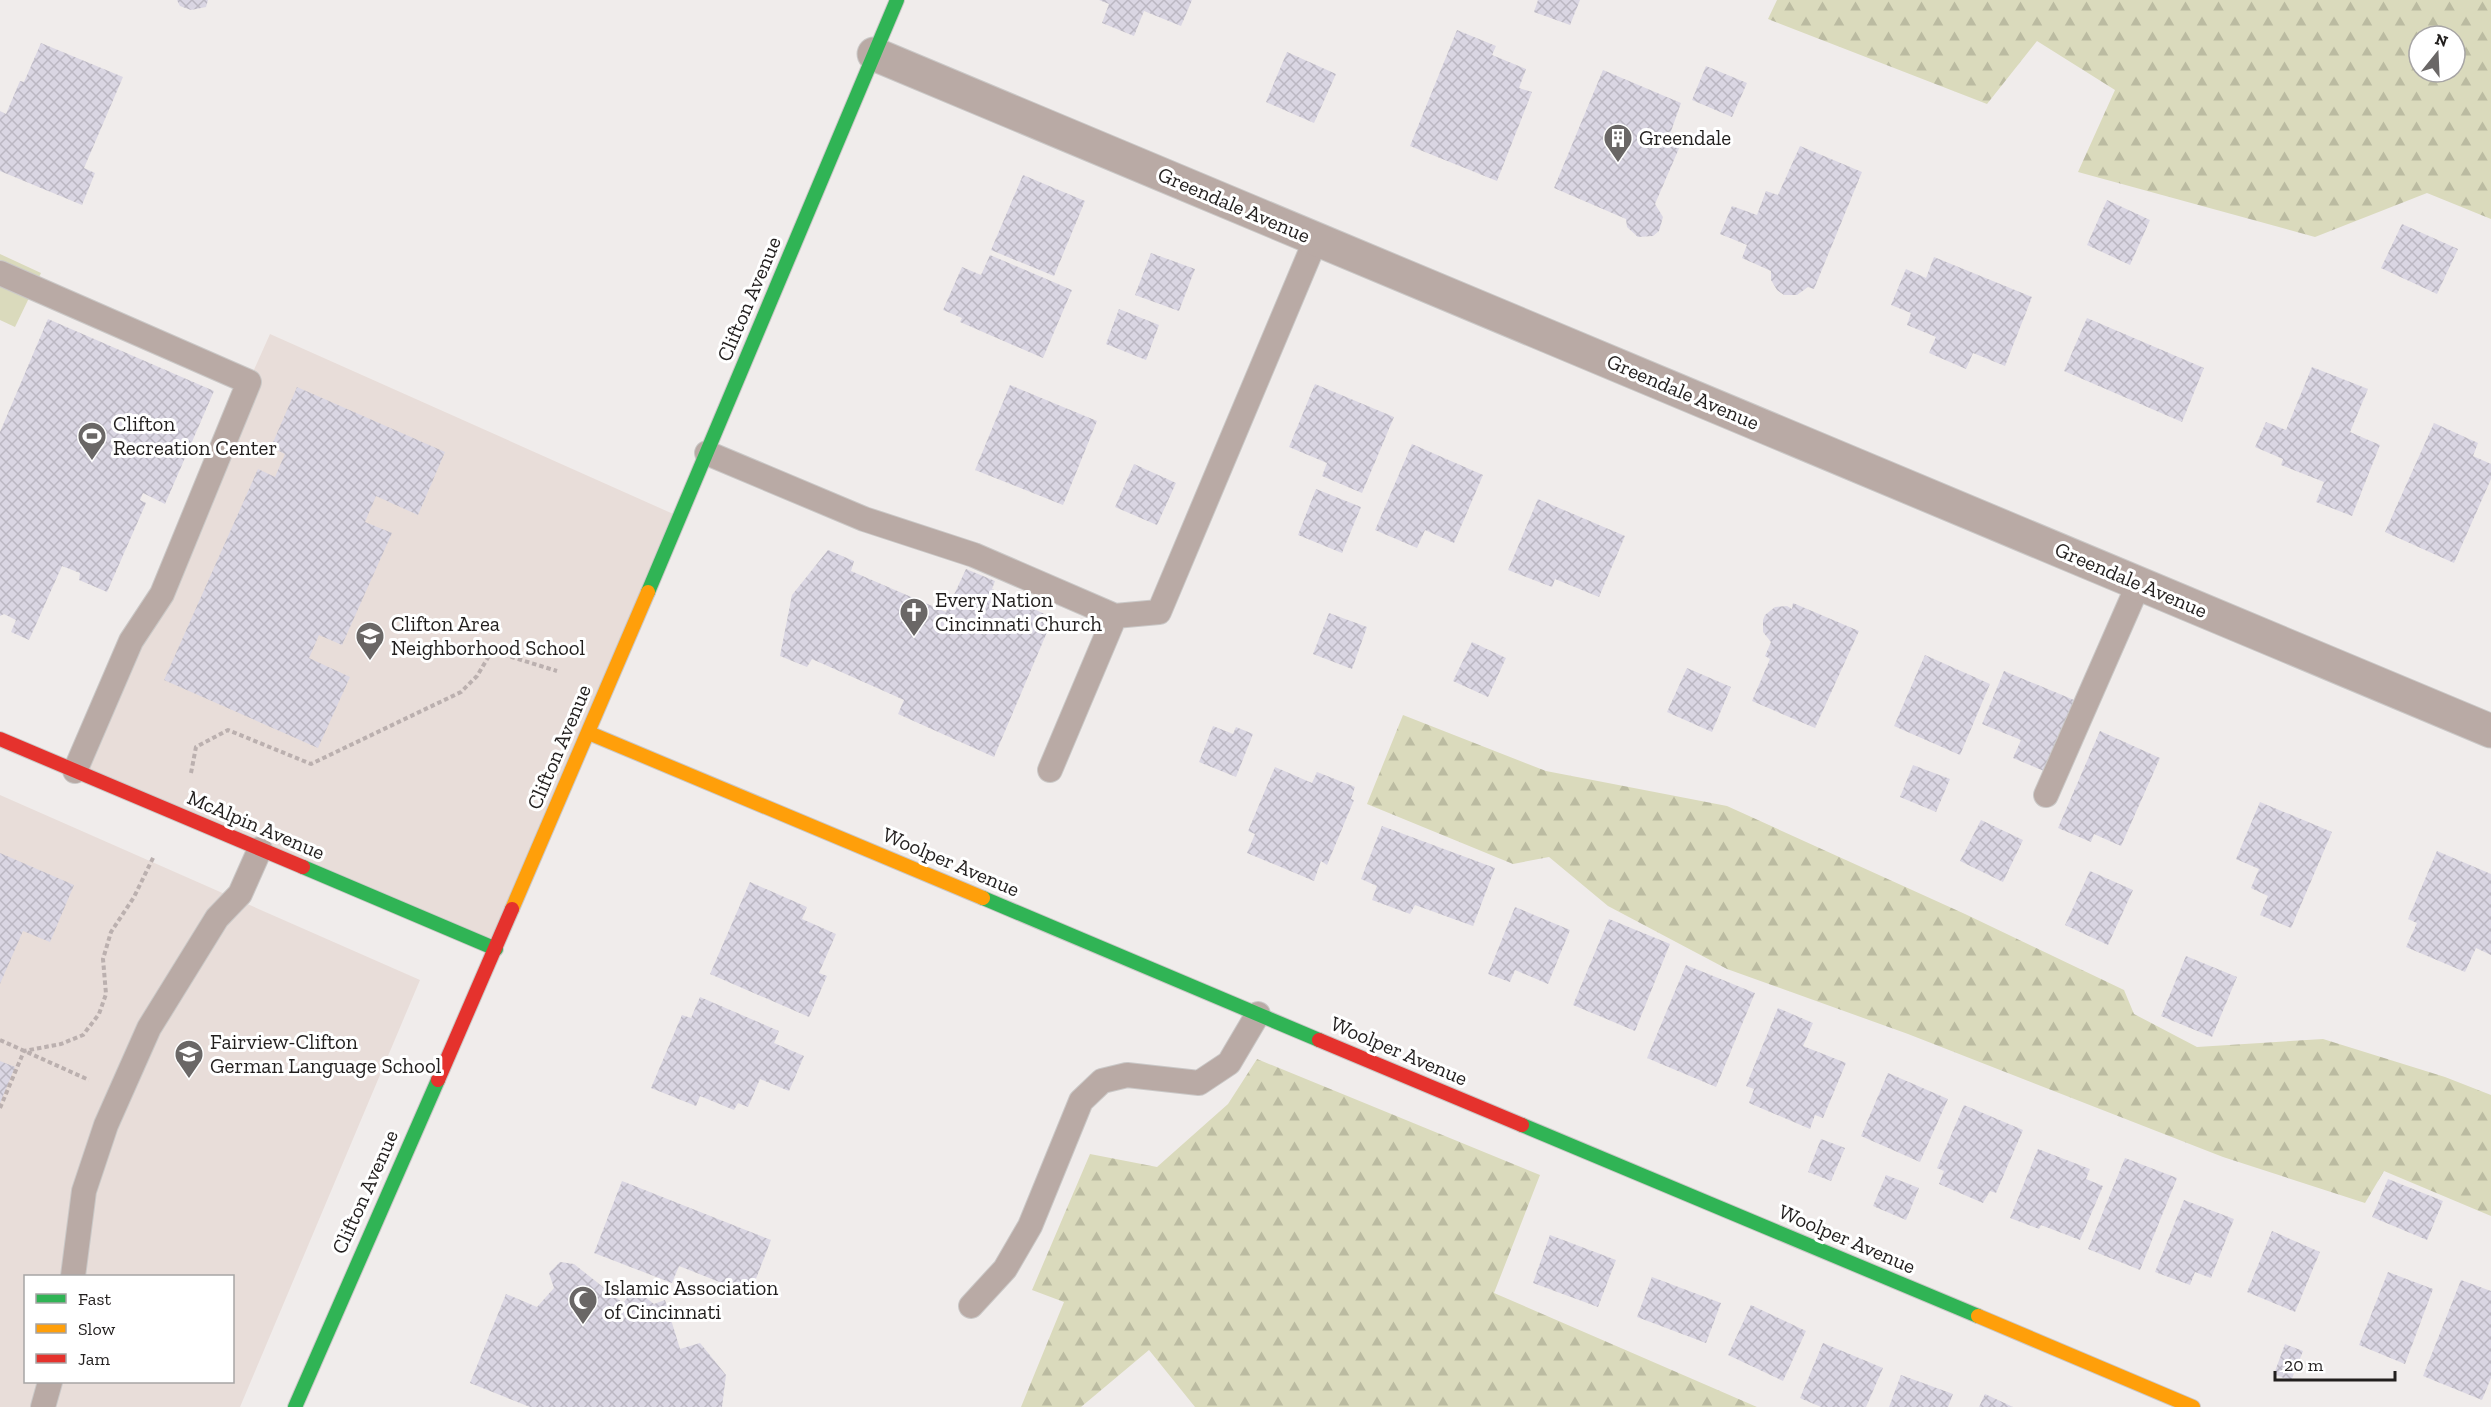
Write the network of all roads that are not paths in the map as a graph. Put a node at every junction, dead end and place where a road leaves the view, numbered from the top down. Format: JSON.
{"nodes":[{"id":1,"x":897,"y":0,"type":"edge"},
{"id":2,"x":874,"y":54,"type":"junction"},
{"id":3,"x":1316,"y":239,"type":"junction"},
{"id":4,"x":3,"y":281,"type":"edge"},
{"id":5,"x":707,"y":453,"type":"junction"},
{"id":6,"x":2139,"y":584,"type":"junction"},
{"id":7,"x":1115,"y":616,"type":"junction"},
{"id":8,"x":2491,"y":731,"type":"edge"},
{"id":9,"x":589,"y":732,"type":"junction"},
{"id":10,"x":0,"y":739,"type":"edge"},
{"id":11,"x":1050,"y":770,"type":"dead end"},
{"id":12,"x":75,"y":771,"type":"junction"},
{"id":13,"x":2046,"y":795,"type":"dead end"},
{"id":14,"x":260,"y":849,"type":"junction"},
{"id":15,"x":496,"y":949,"type":"junction"},
{"id":16,"x":1258,"y":1014,"type":"junction"},
{"id":17,"x":73,"y":1275,"type":"edge"},
{"id":18,"x":971,"y":1306,"type":"dead end"},
{"id":19,"x":50,"y":1383,"type":"edge"},
{"id":20,"x":43,"y":1407,"type":"edge"},
{"id":21,"x":295,"y":1407,"type":"edge"},
{"id":22,"x":2193,"y":1407,"type":"edge"}],
"edges":[{"from":1,"to":2,"type":"street","name":"Clifton Avenue"},
{"from":2,"to":3,"type":"street","name":"Greendale Avenue"},
{"from":2,"to":5,"type":"street","name":"Clifton Avenue"},
{"from":3,"to":6,"type":"street","name":"Greendale Avenue"},
{"from":3,"to":7,"type":"lane"},
{"from":4,"to":12,"type":"lane"},
{"from":5,"to":7,"type":"lane"},
{"from":5,"to":9,"type":"street","name":"Clifton Avenue"},
{"from":6,"to":8,"type":"street","name":"Greendale Avenue"},
{"from":6,"to":13,"type":"lane"},
{"from":7,"to":11,"type":"lane"},
{"from":9,"to":15,"type":"street","name":"Clifton Avenue"},
{"from":9,"to":16,"type":"street","name":"Woolper Avenue"},
{"from":10,"to":12,"type":"street","name":"McAlpin Avenue"},
{"from":12,"to":14,"type":"street","name":"McAlpin Avenue"},
{"from":14,"to":15,"type":"street","name":"McAlpin Avenue"},
{"from":14,"to":17,"type":"lane"},
{"from":15,"to":21,"type":"street","name":"Clifton Avenue"},
{"from":16,"to":18,"type":"lane"},
{"from":16,"to":22,"type":"street","name":"Woolper Avenue"},
{"from":19,"to":20,"type":"lane"}]}
